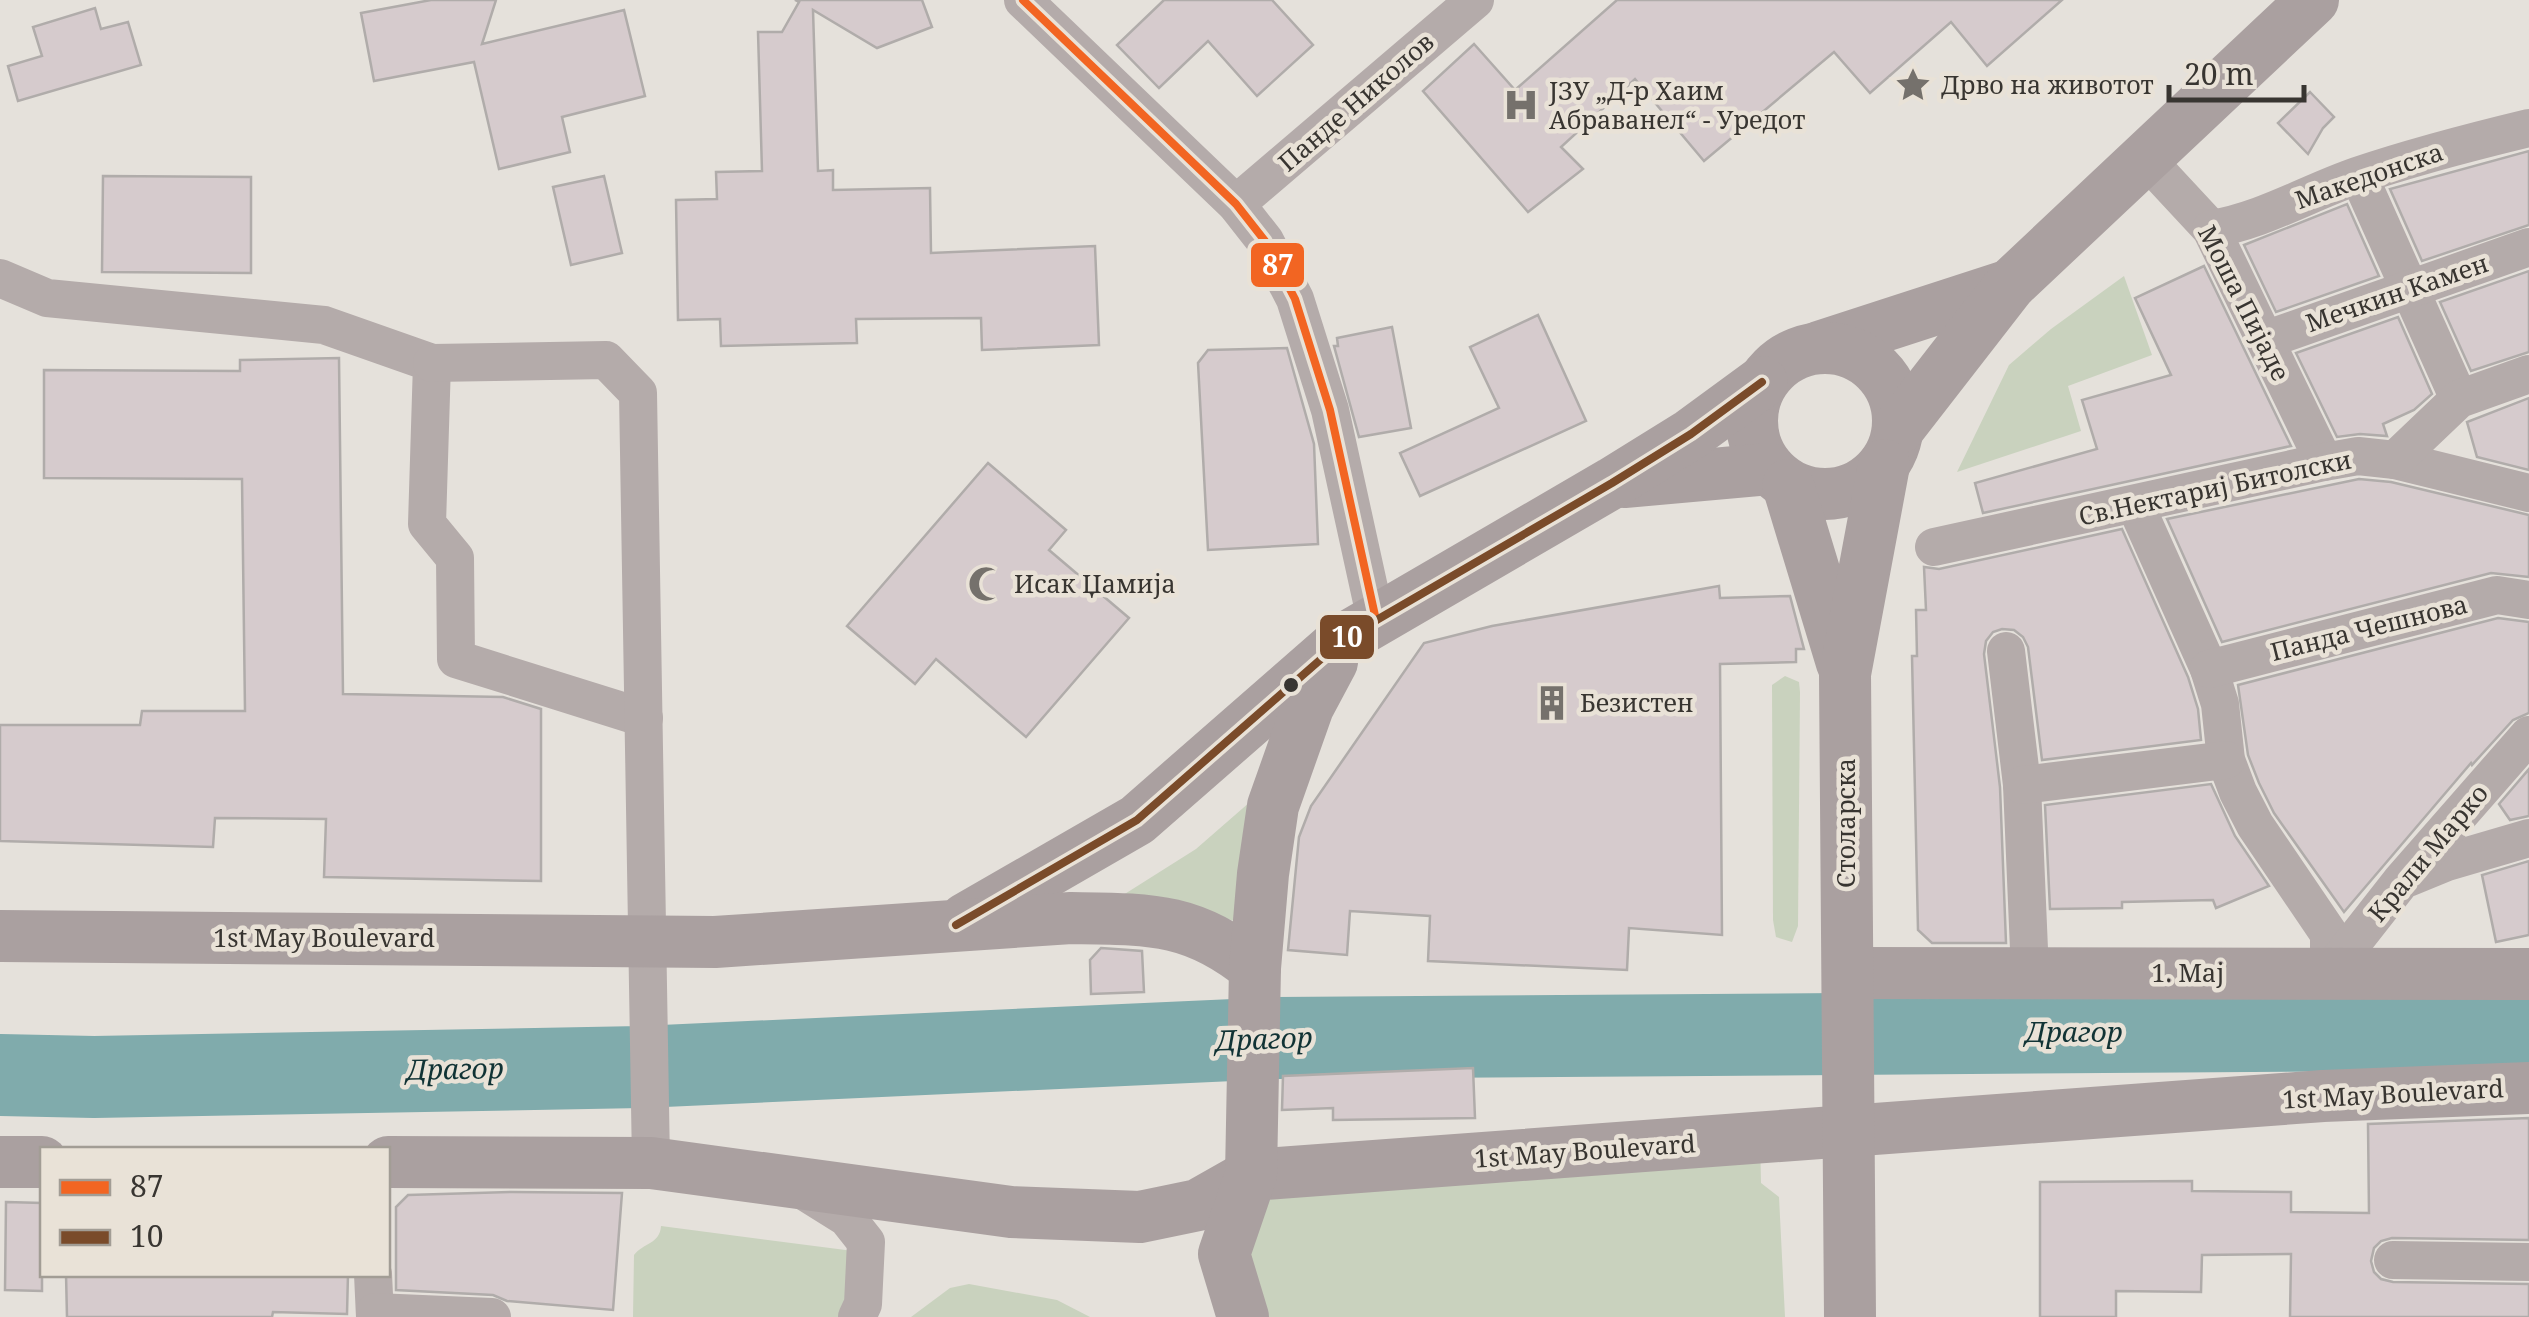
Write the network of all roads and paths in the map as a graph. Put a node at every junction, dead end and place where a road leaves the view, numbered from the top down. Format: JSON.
{"nodes":[{"id":1,"x":1023,"y":0,"type":"edge"},
{"id":2,"x":1475,"y":0,"type":"edge"},
{"id":3,"x":2313,"y":0,"type":"edge"},
{"id":4,"x":2529,"y":128,"type":"edge"},
{"id":5,"x":2145,"y":158,"type":"junction"},
{"id":6,"x":2359,"y":176,"type":"junction"},
{"id":7,"x":1236,"y":204,"type":"junction"},
{"id":8,"x":2211,"y":229,"type":"junction"},
{"id":9,"x":2529,"y":247,"type":"edge"},
{"id":10,"x":0,"y":278,"type":"edge"},
{"id":11,"x":2010,"y":285,"type":"junction"},
{"id":12,"x":2409,"y":289,"type":"junction"},
{"id":13,"x":2265,"y":340,"type":"junction"},
{"id":14,"x":1819,"y":347,"type":"junction"},
{"id":15,"x":432,"y":363,"type":"junction"},
{"id":16,"x":2529,"y":374,"type":"edge"},
{"id":17,"x":1762,"y":382,"type":"junction"},
{"id":18,"x":2459,"y":399,"type":"junction"},
{"id":19,"x":1891,"y":447,"type":"junction"},
{"id":20,"x":2395,"y":460,"type":"junction"},
{"id":21,"x":2324,"y":462,"type":"junction"},
{"id":22,"x":1779,"y":477,"type":"junction"},
{"id":23,"x":1612,"y":484,"type":"junction"},
{"id":24,"x":2529,"y":493,"type":"edge"},
{"id":25,"x":2135,"y":504,"type":"junction"},
{"id":26,"x":1934,"y":547,"type":"dead end"},
{"id":27,"x":2529,"y":600,"type":"edge"},
{"id":28,"x":1360,"y":629,"type":"junction"},
{"id":29,"x":2006,"y":652,"type":"dead end"},
{"id":30,"x":2210,"y":670,"type":"junction"},
{"id":31,"x":1845,"y":674,"type":"junction"},
{"id":32,"x":644,"y":718,"type":"junction"},
{"id":33,"x":2529,"y":735,"type":"edge"},
{"id":34,"x":2226,"y":760,"type":"junction"},
{"id":35,"x":2022,"y":785,"type":"junction"},
{"id":36,"x":2529,"y":838,"type":"edge"},
{"id":37,"x":2402,"y":880,"type":"junction"},
{"id":38,"x":956,"y":925,"type":"junction"},
{"id":39,"x":0,"y":936,"type":"edge"},
{"id":40,"x":647,"y":940,"type":"junction"},
{"id":41,"x":2030,"y":973,"type":"junction"},
{"id":42,"x":2329,"y":973,"type":"junction"},
{"id":43,"x":2529,"y":974,"type":"edge"},
{"id":44,"x":1255,"y":980,"type":"junction"},
{"id":45,"x":1848,"y":982,"type":"junction"},
{"id":46,"x":2529,"y":1088,"type":"edge"},
{"id":47,"x":1849,"y":1109,"type":"junction"},
{"id":48,"x":0,"y":1162,"type":"edge"},
{"id":49,"x":40,"y":1162,"type":"edge"},
{"id":50,"x":390,"y":1162,"type":"edge"},
{"id":51,"x":652,"y":1163,"type":"junction"},
{"id":52,"x":1252,"y":1175,"type":"junction"},
{"id":53,"x":788,"y":1182,"type":"junction"},
{"id":54,"x":2393,"y":1260,"type":"dead end"},
{"id":55,"x":2529,"y":1262,"type":"edge"},
{"id":56,"x":374,"y":1301,"type":"edge"},
{"id":57,"x":492,"y":1317,"type":"edge"},
{"id":58,"x":857,"y":1317,"type":"edge"},
{"id":59,"x":1243,"y":1317,"type":"edge"},
{"id":60,"x":1850,"y":1317,"type":"edge"}],
"edges":[{"from":1,"to":7,"type":"street"},
{"from":2,"to":7,"type":"street","name":"Панде Николов"},
{"from":3,"to":5,"type":"main road"},
{"from":4,"to":6,"type":"street","name":"Македонска"},
{"from":5,"to":8,"type":"street","name":"Моша Пијаде"},
{"from":5,"to":11,"type":"main road"},
{"from":6,"to":8,"type":"street","name":"Македонска"},
{"from":6,"to":12,"type":"street"},
{"from":7,"to":28,"type":"street"},
{"from":8,"to":13,"type":"street","name":"Моша Пијаде"},
{"from":9,"to":12,"type":"street","name":"Мечкин Камен"},
{"from":10,"to":15,"type":"street"},
{"from":11,"to":14,"type":"main road"},
{"from":11,"to":19,"type":"main road"},
{"from":12,"to":13,"type":"street","name":"Мечкин Камен"},
{"from":12,"to":18,"type":"street"},
{"from":13,"to":21,"type":"street","name":"Моша Пијаде"},
{"from":14,"to":17,"type":"main road"},
{"from":14,"to":19,"type":"main road"},
{"from":15,"to":32,"type":"street"},
{"from":15,"to":32,"type":"street"},
{"from":16,"to":18,"type":"street"},
{"from":17,"to":22,"type":"main road"},
{"from":17,"to":23,"type":"main road"},
{"from":18,"to":20,"type":"street"},
{"from":19,"to":22,"type":"main road"},
{"from":19,"to":31,"type":"main road","name":"Столарска"},
{"from":20,"to":21,"type":"street","name":"Св.Нектариј Битолски"},
{"from":20,"to":24,"type":"street","name":"Св.Нектариј Битолски"},
{"from":21,"to":25,"type":"street","name":"Св.Нектариј Битолски"},
{"from":22,"to":23,"type":"main road"},
{"from":22,"to":31,"type":"main road","name":"Столарска"},
{"from":23,"to":28,"type":"main road"},
{"from":25,"to":26,"type":"street","name":"Св.Нектариј Битолски"},
{"from":25,"to":30,"type":"street"},
{"from":27,"to":30,"type":"street","name":"Панда Чешнова"},
{"from":28,"to":38,"type":"main road"},
{"from":28,"to":44,"type":"main road"},
{"from":29,"to":35,"type":"street"},
{"from":30,"to":34,"type":"street"},
{"from":31,"to":45,"type":"main road","name":"Столарска"},
{"from":32,"to":40,"type":"street"},
{"from":33,"to":37,"type":"street","name":"Крали Марко"},
{"from":34,"to":35,"type":"street"},
{"from":34,"to":42,"type":"street"},
{"from":35,"to":41,"type":"street"},
{"from":36,"to":37,"type":"street"},
{"from":37,"to":42,"type":"street","name":"Крали Марко"},
{"from":38,"to":40,"type":"main road","name":"1st May Boulevard"},
{"from":38,"to":44,"type":"main road","name":"1st May Boulevard"},
{"from":39,"to":40,"type":"main road","name":"1st May Boulevard"},
{"from":40,"to":51,"type":"street"},
{"from":41,"to":42,"type":"main road","name":"1. Мај"},
{"from":41,"to":45,"type":"main road","name":"1. Мај"},
{"from":42,"to":43,"type":"main road","name":"1. Мај"},
{"from":44,"to":52,"type":"main road"},
{"from":45,"to":47,"type":"main road","name":"Столарска"},
{"from":46,"to":47,"type":"main road","name":"1st May Boulevard"},
{"from":47,"to":52,"type":"main road","name":"1st May Boulevard"},
{"from":47,"to":60,"type":"main road","name":"Столарска"},
{"from":48,"to":49,"type":"main road"},
{"from":50,"to":51,"type":"main road","name":"1st May Boulevard"},
{"from":51,"to":53,"type":"main road","name":"1st May Boulevard"},
{"from":52,"to":53,"type":"main road","name":"1st May Boulevard"},
{"from":52,"to":59,"type":"main road"},
{"from":53,"to":58,"type":"street"},
{"from":54,"to":55,"type":"street"},
{"from":56,"to":57,"type":"street"}]}
